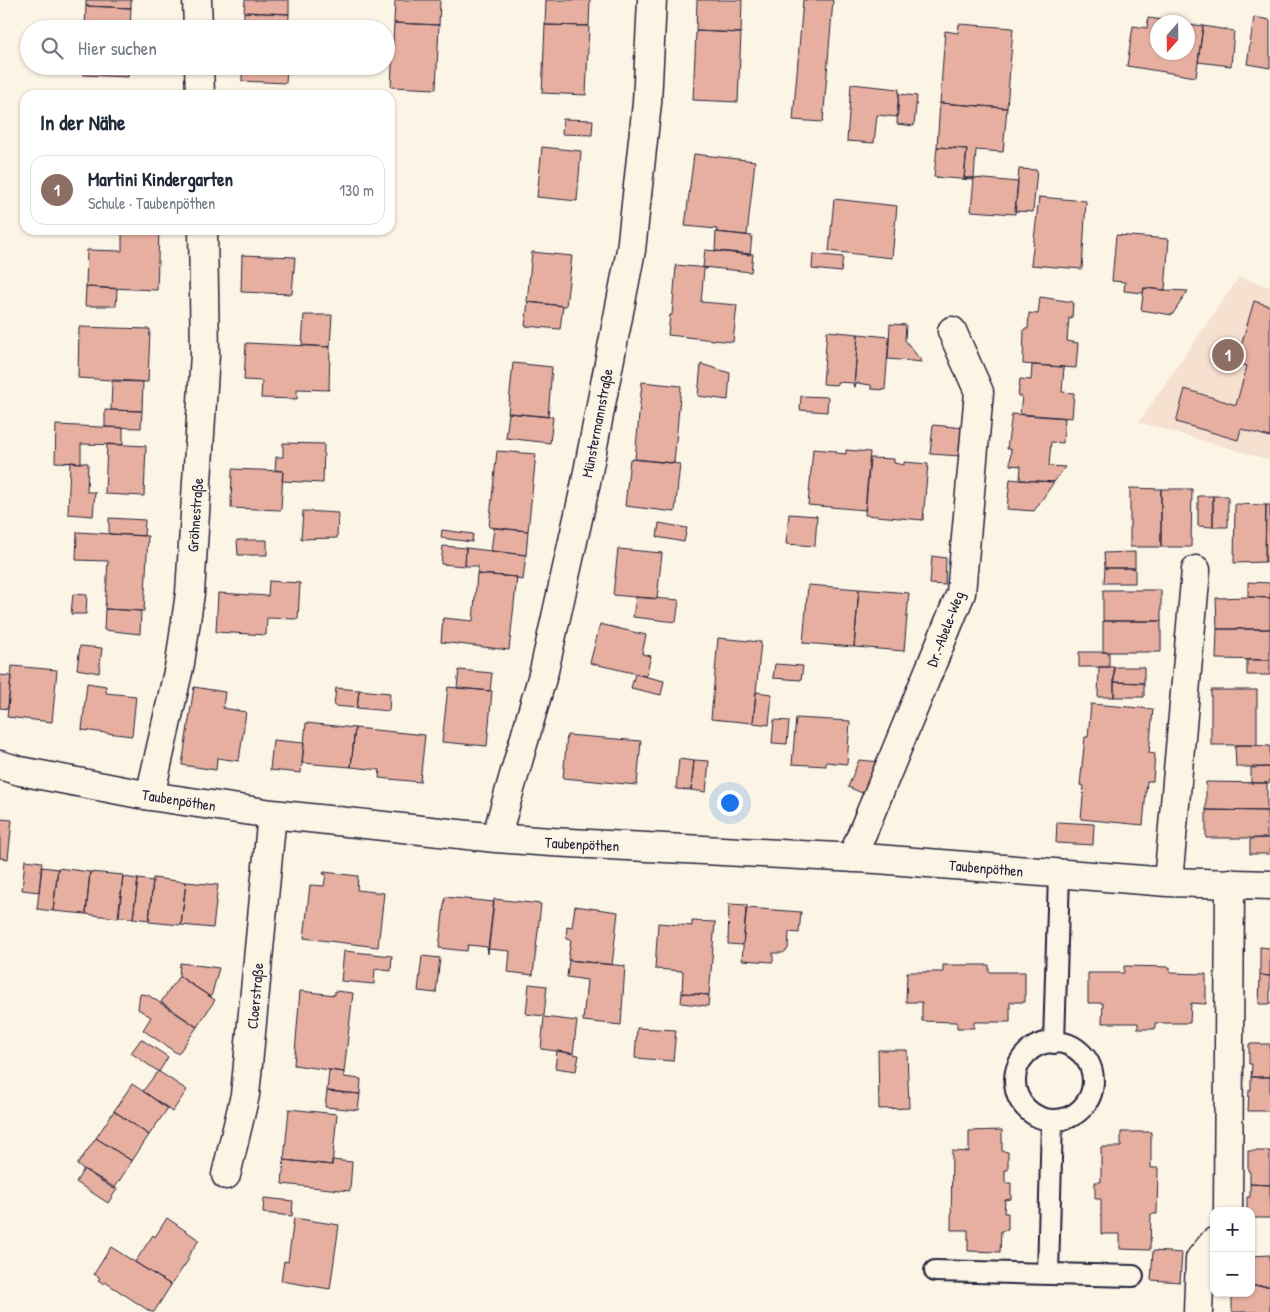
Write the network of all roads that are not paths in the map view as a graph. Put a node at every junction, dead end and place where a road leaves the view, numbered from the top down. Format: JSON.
{"nodes":[{"id":1,"x":197,"y":0,"type":"edge"},
{"id":2,"x":652,"y":0,"type":"edge"},
{"id":3,"x":198,"y":20,"type":"edge"},
{"id":4,"x":199,"y":75,"type":"edge"},
{"id":5,"x":200,"y":90,"type":"edge"},
{"id":6,"x":203,"y":235,"type":"edge"},
{"id":7,"x":952,"y":331,"type":"dead end"},
{"id":8,"x":1196,"y":570,"type":"dead end"},
{"id":9,"x":0,"y":765,"type":"edge"},
{"id":10,"x":150,"y":796,"type":"junction"},
{"id":11,"x":272,"y":814,"type":"junction"},
{"id":12,"x":496,"y":838,"type":"junction"},
{"id":13,"x":852,"y":858,"type":"junction"},
{"id":14,"x":1059,"y":874,"type":"junction"},
{"id":15,"x":1168,"y":882,"type":"junction"},
{"id":16,"x":1230,"y":884,"type":"junction"},
{"id":17,"x":1270,"y":884,"type":"edge"},
{"id":18,"x":1054,"y":1043,"type":"junction"},
{"id":19,"x":1052,"y":1120,"type":"junction"},
{"id":20,"x":226,"y":1175,"type":"dead end"},
{"id":21,"x":1228,"y":1207,"type":"edge"},
{"id":22,"x":1210,"y":1247,"type":"edge"},
{"id":23,"x":934,"y":1271,"type":"dead end"},
{"id":24,"x":1048,"y":1274,"type":"junction"},
{"id":25,"x":1133,"y":1276,"type":"dead end"},
{"id":26,"x":1198,"y":1312,"type":"edge"}],
"edges":[{"from":1,"to":3,"type":"street"},
{"from":2,"to":12,"type":"street","name":"Münstermannstraße"},
{"from":4,"to":5,"type":"street"},
{"from":6,"to":10,"type":"street","name":"Gröhnestraße"},
{"from":7,"to":13,"type":"street","name":"Dr.-Abele-Weg"},
{"from":8,"to":15,"type":"street"},
{"from":9,"to":10,"type":"street","name":"Taubenpöthen"},
{"from":10,"to":11,"type":"street","name":"Taubenpöthen"},
{"from":11,"to":12,"type":"street","name":"Taubenpöthen"},
{"from":11,"to":20,"type":"street","name":"Cloerstraße"},
{"from":12,"to":13,"type":"street","name":"Taubenpöthen"},
{"from":13,"to":14,"type":"street","name":"Taubenpöthen"},
{"from":14,"to":15,"type":"street","name":"Taubenpöthen"},
{"from":14,"to":18,"type":"lane"},
{"from":15,"to":16,"type":"street","name":"Taubenpöthen"},
{"from":16,"to":17,"type":"street","name":"Taubenpöthen"},
{"from":16,"to":21,"type":"street"},
{"from":18,"to":19,"type":"lane"},
{"from":18,"to":19,"type":"lane"},
{"from":19,"to":24,"type":"lane"},
{"from":22,"to":26,"type":"street"},
{"from":23,"to":24,"type":"lane"},
{"from":24,"to":25,"type":"lane"}]}
